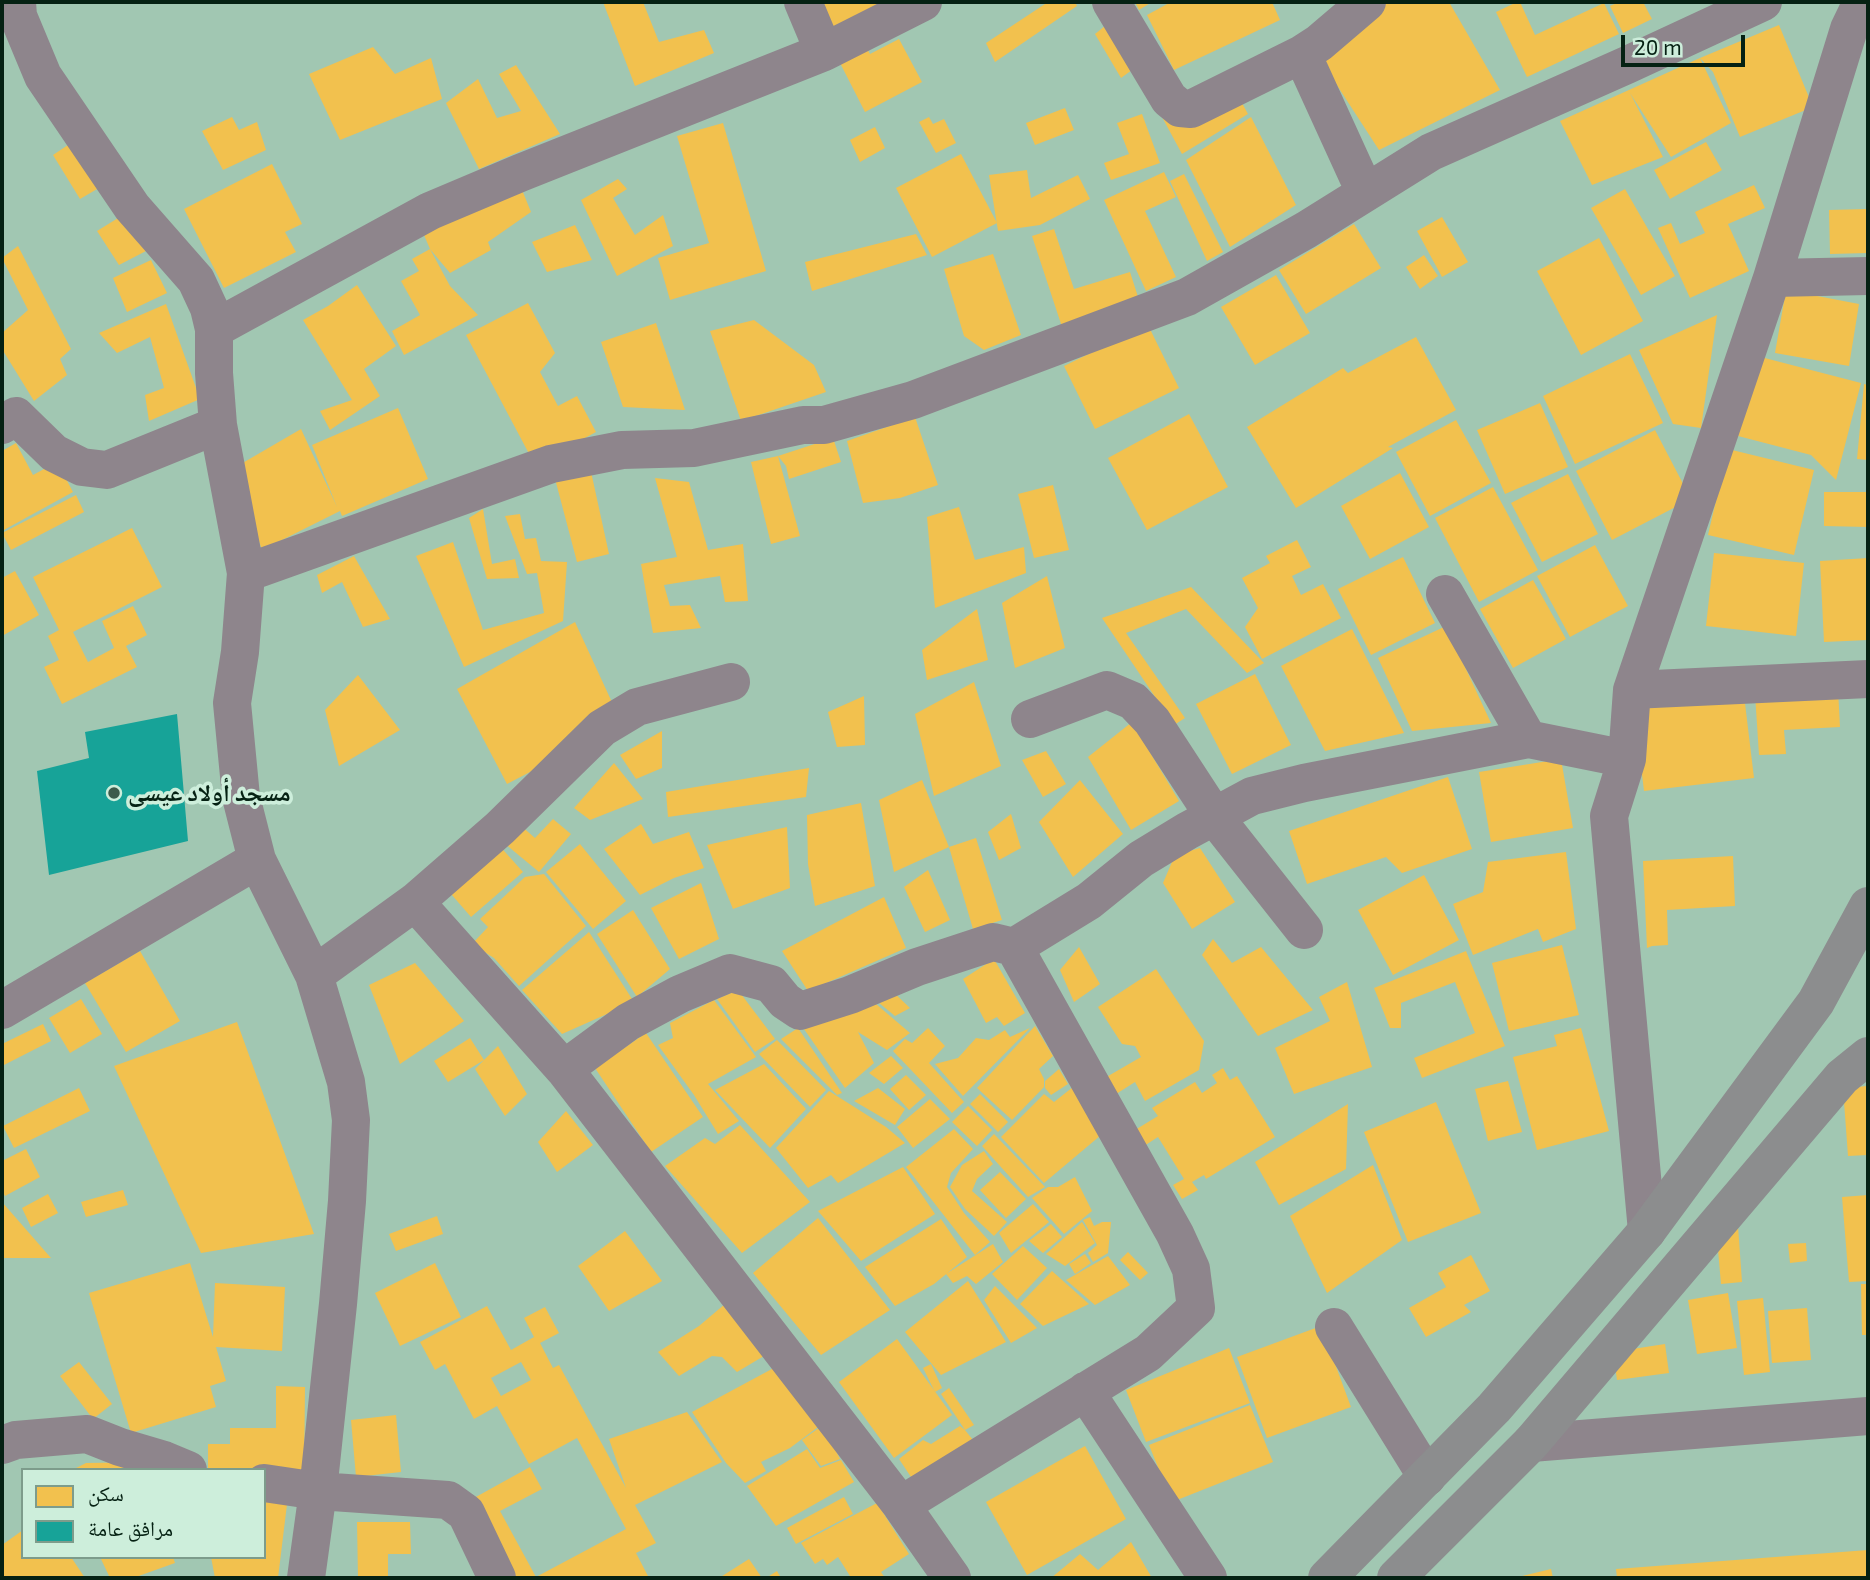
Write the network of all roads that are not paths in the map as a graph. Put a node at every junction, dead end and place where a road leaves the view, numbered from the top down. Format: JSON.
{"nodes":[{"id":1,"x":17,"y":2,"type":"edge"},
{"id":2,"x":803,"y":2,"type":"edge"},
{"id":3,"x":923,"y":2,"type":"edge"},
{"id":4,"x":1111,"y":2,"type":"edge"},
{"id":5,"x":1367,"y":2,"type":"edge"},
{"id":6,"x":1763,"y":2,"type":"edge"},
{"id":7,"x":1860,"y":21,"type":"edge"},
{"id":8,"x":824,"y":52,"type":"junction"},
{"id":9,"x":1302,"y":54,"type":"junction"},
{"id":10,"x":1365,"y":192,"type":"junction"},
{"id":11,"x":1868,"y":276,"type":"edge"},
{"id":12,"x":1772,"y":278,"type":"junction"},
{"id":13,"x":214,"y":329,"type":"junction"},
{"id":14,"x":6,"y":413,"type":"edge"},
{"id":15,"x":218,"y":425,"type":"junction"},
{"id":16,"x":246,"y":573,"type":"junction"},
{"id":17,"x":1445,"y":594,"type":"dead end"},
{"id":18,"x":1868,"y":679,"type":"edge"},
{"id":19,"x":731,"y":682,"type":"dead end"},
{"id":20,"x":1632,"y":690,"type":"junction"},
{"id":21,"x":1030,"y":719,"type":"dead end"},
{"id":22,"x":1528,"y":739,"type":"junction"},
{"id":23,"x":1627,"y":759,"type":"junction"},
{"id":24,"x":1214,"y":816,"type":"junction"},
{"id":25,"x":257,"y":860,"type":"junction"},
{"id":26,"x":415,"y":902,"type":"junction"},
{"id":27,"x":1865,"y":923,"type":"edge"},
{"id":28,"x":1304,"y":930,"type":"dead end"},
{"id":29,"x":1014,"y":947,"type":"junction"},
{"id":30,"x":314,"y":975,"type":"junction"},
{"id":31,"x":2,"y":1010,"type":"edge"},
{"id":32,"x":1868,"y":1056,"type":"edge"},
{"id":33,"x":564,"y":1069,"type":"junction"},
{"id":34,"x":1647,"y":1231,"type":"junction"},
{"id":35,"x":1334,"y":1327,"type":"dead end"},
{"id":36,"x":1085,"y":1391,"type":"junction"},
{"id":37,"x":1868,"y":1416,"type":"edge"},
{"id":38,"x":1531,"y":1443,"type":"junction"},
{"id":39,"x":2,"y":1445,"type":"edge"},
{"id":40,"x":183,"y":1468,"type":"edge"},
{"id":41,"x":1427,"y":1477,"type":"junction"},
{"id":42,"x":266,"y":1483,"type":"edge"},
{"id":43,"x":318,"y":1491,"type":"junction"},
{"id":44,"x":901,"y":1505,"type":"junction"},
{"id":45,"x":306,"y":1578,"type":"edge"},
{"id":46,"x":498,"y":1578,"type":"edge"},
{"id":47,"x":952,"y":1578,"type":"edge"},
{"id":48,"x":1208,"y":1578,"type":"edge"},
{"id":49,"x":1327,"y":1578,"type":"edge"},
{"id":50,"x":1395,"y":1578,"type":"edge"}],
"edges":[{"from":1,"to":13,"type":"street"},
{"from":2,"to":8,"type":"street"},
{"from":3,"to":8,"type":"street"},
{"from":4,"to":9,"type":"street"},
{"from":5,"to":9,"type":"street"},
{"from":6,"to":10,"type":"street"},
{"from":7,"to":12,"type":"street"},
{"from":8,"to":13,"type":"street"},
{"from":9,"to":10,"type":"street"},
{"from":10,"to":16,"type":"street"},
{"from":11,"to":12,"type":"street"},
{"from":12,"to":20,"type":"street"},
{"from":13,"to":15,"type":"street"},
{"from":14,"to":15,"type":"street"},
{"from":15,"to":16,"type":"street"},
{"from":16,"to":25,"type":"street"},
{"from":17,"to":22,"type":"street"},
{"from":18,"to":20,"type":"street"},
{"from":19,"to":26,"type":"street"},
{"from":20,"to":23,"type":"street"},
{"from":21,"to":24,"type":"street"},
{"from":22,"to":23,"type":"street"},
{"from":22,"to":24,"type":"street"},
{"from":23,"to":34,"type":"street"},
{"from":24,"to":28,"type":"street"},
{"from":24,"to":29,"type":"street"},
{"from":25,"to":30,"type":"street"},
{"from":25,"to":31,"type":"street"},
{"from":26,"to":30,"type":"street"},
{"from":26,"to":33,"type":"street"},
{"from":27,"to":34,"type":"street"},
{"from":29,"to":33,"type":"street"},
{"from":29,"to":36,"type":"street"},
{"from":30,"to":43,"type":"street"},
{"from":32,"to":38,"type":"street"},
{"from":33,"to":44,"type":"street"},
{"from":34,"to":41,"type":"street"},
{"from":35,"to":41,"type":"street"},
{"from":36,"to":44,"type":"street"},
{"from":36,"to":48,"type":"street"},
{"from":37,"to":38,"type":"street"},
{"from":38,"to":50,"type":"street"},
{"from":39,"to":40,"type":"street"},
{"from":41,"to":49,"type":"street"},
{"from":42,"to":43,"type":"street"},
{"from":43,"to":45,"type":"street"},
{"from":43,"to":46,"type":"street"},
{"from":44,"to":47,"type":"street"}]}
